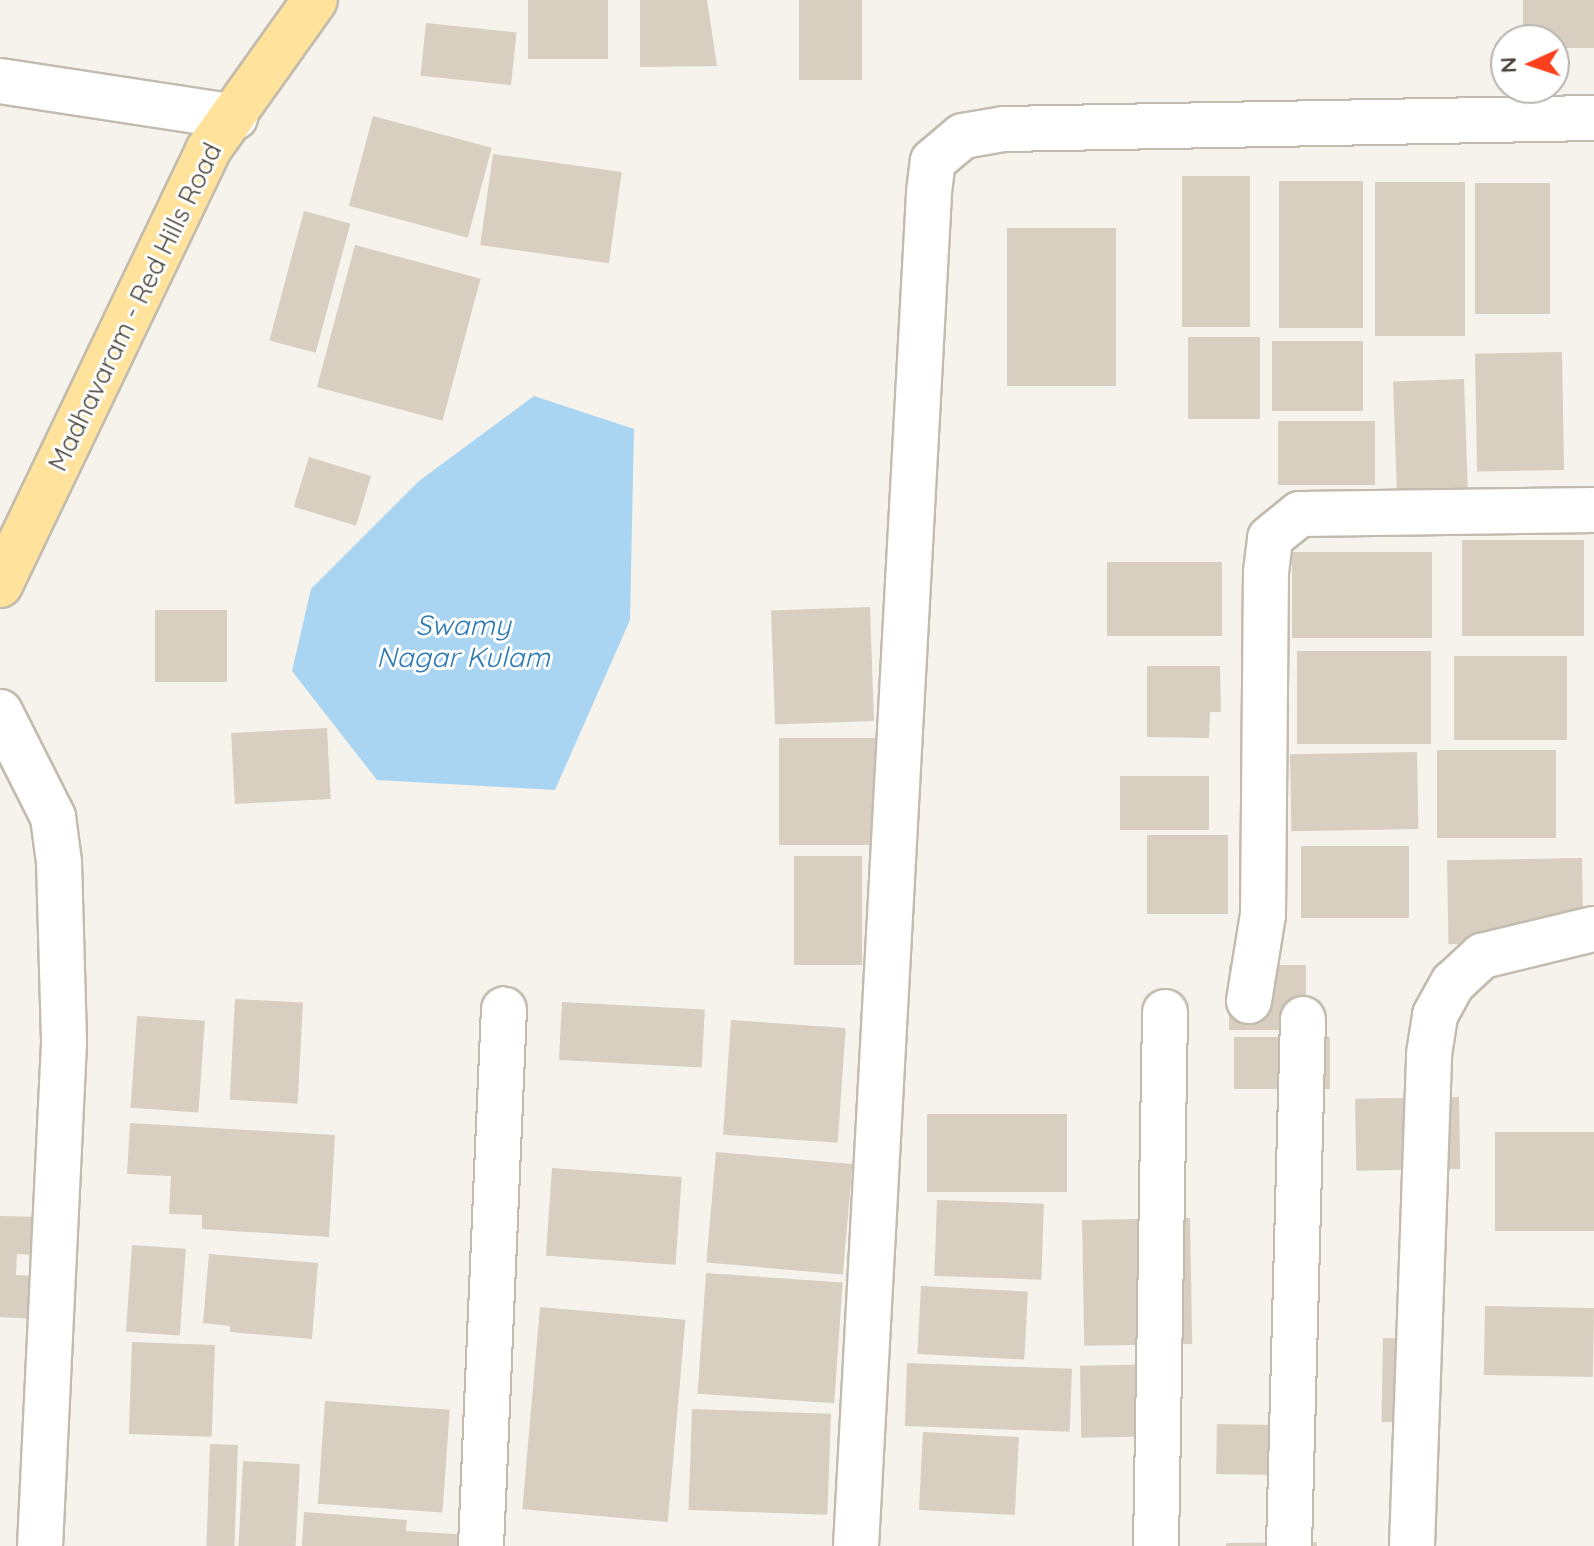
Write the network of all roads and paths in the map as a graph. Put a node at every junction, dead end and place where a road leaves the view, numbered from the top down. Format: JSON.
{"nodes":[{"id":1,"x":315,"y":0,"type":"edge"},
{"id":2,"x":0,"y":81,"type":"edge"},
{"id":3,"x":235,"y":117,"type":"junction"},
{"id":4,"x":1594,"y":118,"type":"edge"},
{"id":5,"x":1594,"y":510,"type":"edge"},
{"id":6,"x":0,"y":585,"type":"edge"},
{"id":7,"x":0,"y":712,"type":"edge"},
{"id":8,"x":1594,"y":929,"type":"edge"},
{"id":9,"x":1249,"y":1001,"type":"dead end"},
{"id":10,"x":504,"y":1009,"type":"dead end"},
{"id":11,"x":1165,"y":1012,"type":"dead end"},
{"id":12,"x":1303,"y":1019,"type":"dead end"},
{"id":13,"x":40,"y":1546,"type":"edge"},
{"id":14,"x":481,"y":1546,"type":"edge"},
{"id":15,"x":856,"y":1546,"type":"edge"},
{"id":16,"x":1156,"y":1546,"type":"edge"},
{"id":17,"x":1289,"y":1546,"type":"edge"},
{"id":18,"x":1412,"y":1546,"type":"edge"}],
"edges":[{"from":1,"to":3,"type":"main road","name":"Madhavaram - Red Hills Road"},
{"from":2,"to":3,"type":"street"},
{"from":3,"to":6,"type":"main road","name":"Madhavaram - Red Hills Road"},
{"from":4,"to":15,"type":"street"},
{"from":5,"to":9,"type":"street"},
{"from":7,"to":13,"type":"street"},
{"from":8,"to":18,"type":"street"},
{"from":10,"to":14,"type":"street"},
{"from":11,"to":16,"type":"street"},
{"from":12,"to":17,"type":"street"}]}
